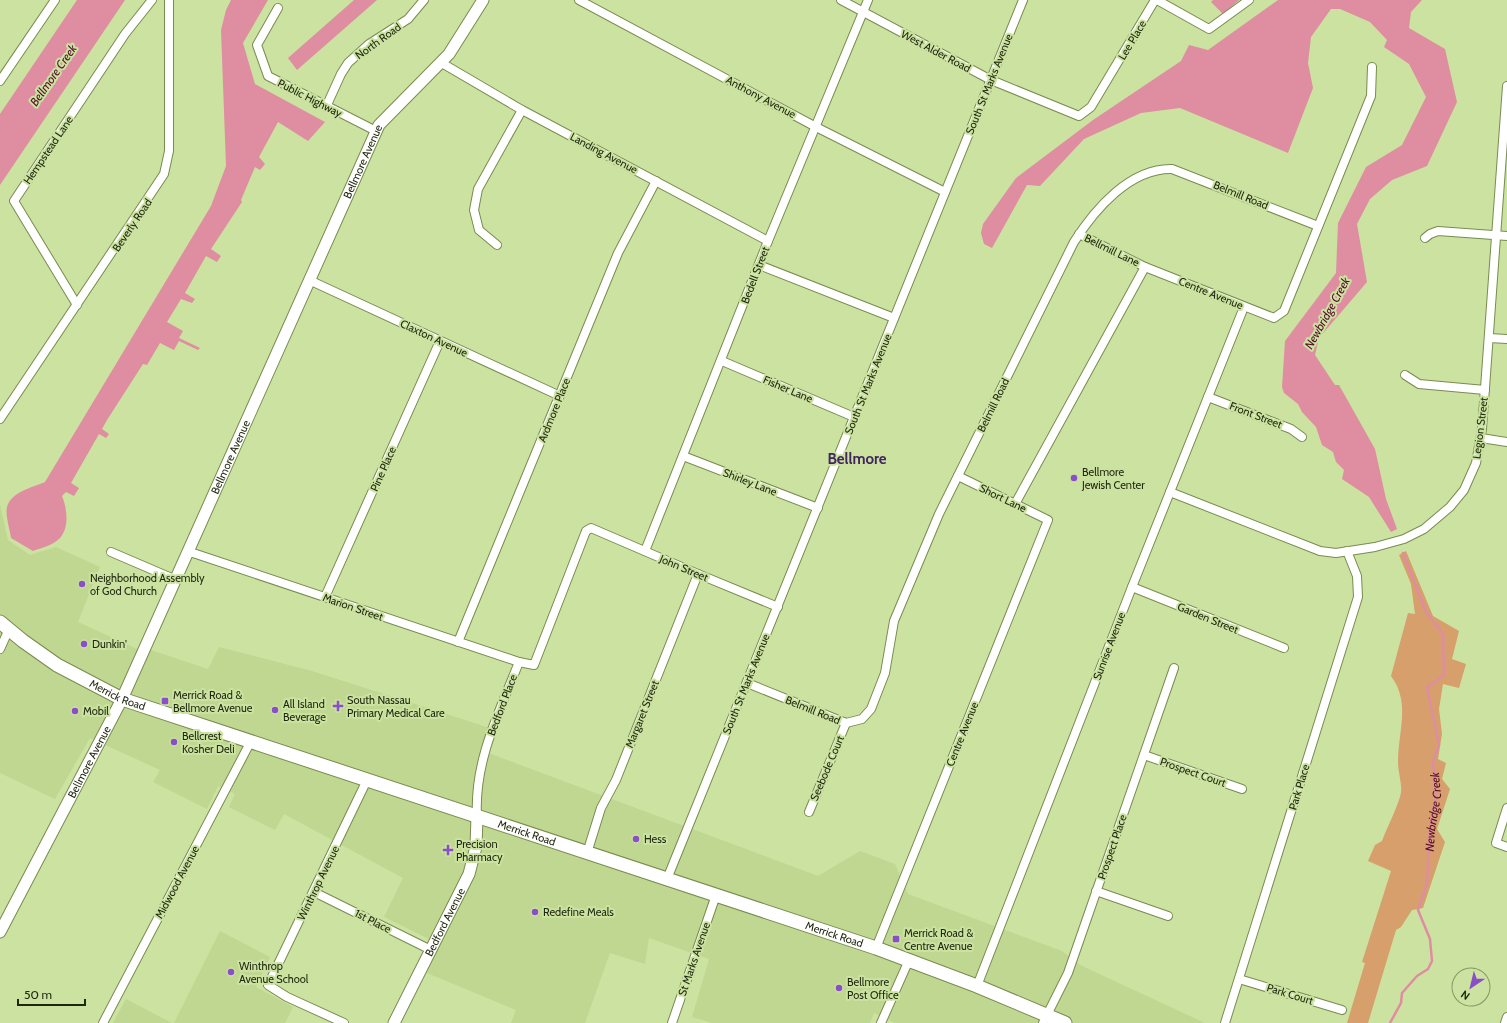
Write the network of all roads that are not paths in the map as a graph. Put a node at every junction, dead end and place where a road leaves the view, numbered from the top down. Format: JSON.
{"nodes":[{"id":1,"x":54,"y":0,"type":"edge"},
{"id":2,"x":152,"y":0,"type":"edge"},
{"id":3,"x":169,"y":0,"type":"edge"},
{"id":4,"x":424,"y":0,"type":"edge"},
{"id":5,"x":483,"y":0,"type":"edge"},
{"id":6,"x":579,"y":0,"type":"edge"},
{"id":7,"x":841,"y":0,"type":"edge"},
{"id":8,"x":868,"y":0,"type":"edge"},
{"id":9,"x":1023,"y":0,"type":"edge"},
{"id":10,"x":1156,"y":0,"type":"edge"},
{"id":11,"x":1249,"y":0,"type":"edge"},
{"id":12,"x":278,"y":8,"type":"dead end"},
{"id":13,"x":863,"y":12,"type":"junction"},
{"id":14,"x":440,"y":62,"type":"junction"},
{"id":15,"x":1372,"y":67,"type":"dead end"},
{"id":16,"x":1108,"y":79,"type":"joint"},
{"id":17,"x":991,"y":80,"type":"junction"},
{"id":18,"x":0,"y":81,"type":"edge"},
{"id":19,"x":1507,"y":86,"type":"edge"},
{"id":20,"x":326,"y":107,"type":"junction"},
{"id":21,"x":522,"y":110,"type":"junction"},
{"id":22,"x":816,"y":127,"type":"junction"},
{"id":23,"x":376,"y":131,"type":"junction"},
{"id":24,"x":1505,"y":133,"type":"edge"},
{"id":25,"x":656,"y":181,"type":"junction"},
{"id":26,"x":945,"y":192,"type":"junction"},
{"id":27,"x":1318,"y":226,"type":"junction"},
{"id":28,"x":1079,"y":234,"type":"junction"},
{"id":29,"x":1496,"y":235,"type":"junction"},
{"id":30,"x":1507,"y":236,"type":"edge"},
{"id":31,"x":1425,"y":238,"type":"dead end"},
{"id":32,"x":768,"y":241,"type":"junction"},
{"id":33,"x":497,"y":245,"type":"dead end"},
{"id":34,"x":759,"y":265,"type":"junction"},
{"id":35,"x":1145,"y":267,"type":"junction"},
{"id":36,"x":309,"y":280,"type":"junction"},
{"id":37,"x":77,"y":305,"type":"junction"},
{"id":38,"x":1244,"y":307,"type":"junction"},
{"id":39,"x":894,"y":318,"type":"junction"},
{"id":40,"x":1489,"y":338,"type":"junction"},
{"id":41,"x":1507,"y":339,"type":"edge"},
{"id":42,"x":440,"y":340,"type":"junction"},
{"id":43,"x":722,"y":361,"type":"junction"},
{"id":44,"x":1405,"y":374,"type":"dead end"},
{"id":45,"x":1484,"y":390,"type":"junction"},
{"id":46,"x":560,"y":396,"type":"junction"},
{"id":47,"x":1208,"y":397,"type":"junction"},
{"id":48,"x":854,"y":417,"type":"junction"},
{"id":49,"x":0,"y":419,"type":"edge"},
{"id":50,"x":1302,"y":436,"type":"dead end"},
{"id":51,"x":1481,"y":438,"type":"junction"},
{"id":52,"x":1507,"y":442,"type":"edge"},
{"id":53,"x":683,"y":456,"type":"junction"},
{"id":54,"x":958,"y":476,"type":"junction"},
{"id":55,"x":1170,"y":492,"type":"junction"},
{"id":56,"x":1015,"y":504,"type":"junction"},
{"id":57,"x":818,"y":508,"type":"junction"},
{"id":58,"x":1048,"y":520,"type":"joint"},
{"id":59,"x":591,"y":528,"type":"joint"},
{"id":60,"x":187,"y":551,"type":"junction"},
{"id":61,"x":645,"y":551,"type":"junction"},
{"id":62,"x":1347,"y":551,"type":"junction"},
{"id":63,"x":111,"y":552,"type":"dead end"},
{"id":64,"x":698,"y":574,"type":"junction"},
{"id":65,"x":174,"y":580,"type":"junction"},
{"id":66,"x":1132,"y":587,"type":"junction"},
{"id":67,"x":325,"y":597,"type":"junction"},
{"id":68,"x":778,"y":606,"type":"junction"},
{"id":69,"x":4,"y":625,"type":"edge"},
{"id":70,"x":458,"y":642,"type":"junction"},
{"id":71,"x":1284,"y":648,"type":"dead end"},
{"id":72,"x":0,"y":649,"type":"edge"},
{"id":73,"x":519,"y":662,"type":"junction"},
{"id":74,"x":1174,"y":668,"type":"dead end"},
{"id":75,"x":747,"y":683,"type":"junction"},
{"id":76,"x":122,"y":699,"type":"junction"},
{"id":77,"x":846,"y":723,"type":"junction"},
{"id":78,"x":251,"y":741,"type":"junction"},
{"id":79,"x":1144,"y":755,"type":"junction"},
{"id":80,"x":367,"y":780,"type":"junction"},
{"id":81,"x":1242,"y":789,"type":"dead end"},
{"id":82,"x":1507,"y":808,"type":"edge"},
{"id":83,"x":809,"y":812,"type":"dead end"},
{"id":84,"x":477,"y":816,"type":"junction"},
{"id":85,"x":1507,"y":847,"type":"edge"},
{"id":86,"x":586,"y":853,"type":"junction"},
{"id":87,"x":667,"y":879,"type":"junction"},
{"id":88,"x":1096,"y":891,"type":"junction"},
{"id":89,"x":314,"y":892,"type":"junction"},
{"id":90,"x":716,"y":895,"type":"junction"},
{"id":91,"x":1168,"y":916,"type":"dead end"},
{"id":92,"x":0,"y":932,"type":"edge"},
{"id":93,"x":876,"y":948,"type":"junction"},
{"id":94,"x":431,"y":950,"type":"junction"},
{"id":95,"x":908,"y":960,"type":"junction"},
{"id":96,"x":1239,"y":979,"type":"junction"},
{"id":97,"x":977,"y":986,"type":"junction"},
{"id":98,"x":1342,"y":1010,"type":"dead end"},
{"id":99,"x":1507,"y":1016,"type":"edge"},
{"id":100,"x":1045,"y":1019,"type":"edge"},
{"id":101,"x":103,"y":1023,"type":"edge"},
{"id":102,"x":344,"y":1023,"type":"edge"},
{"id":103,"x":394,"y":1023,"type":"edge"},
{"id":104,"x":672,"y":1023,"type":"edge"},
{"id":105,"x":881,"y":1023,"type":"edge"},
{"id":106,"x":1065,"y":1023,"type":"edge"},
{"id":107,"x":1225,"y":1023,"type":"edge"},
{"id":108,"x":1505,"y":1023,"type":"edge"}],
"edges":[{"from":1,"to":18,"type":"street"},
{"from":2,"to":37,"type":"street","name":"Hempstead Lane"},
{"from":3,"to":37,"type":"street","name":"Beverly Road"},
{"from":4,"to":20,"type":"street","name":"North Road"},
{"from":5,"to":14,"type":"street","name":"Bellmore Avenue"},
{"from":6,"to":22,"type":"street","name":"Anthony Avenue"},
{"from":7,"to":13,"type":"street","name":"West Alder Road"},
{"from":8,"to":13,"type":"street","name":"Bedell Street"},
{"from":9,"to":17,"type":"street","name":"South St Marks Avenue"},
{"from":10,"to":11,"type":"street"},
{"from":10,"to":16,"type":"street","name":"Lee Place"},
{"from":12,"to":20,"type":"street","name":"Public Highway"},
{"from":13,"to":17,"type":"street","name":"West Alder Road"},
{"from":13,"to":22,"type":"street","name":"Bedell Street"},
{"from":14,"to":21,"type":"street","name":"Landing Avenue"},
{"from":14,"to":23,"type":"street","name":"Bellmore Avenue"},
{"from":15,"to":27,"type":"street","name":"Centre Avenue"},
{"from":16,"to":17,"type":"street","name":"West Alder Road"},
{"from":17,"to":26,"type":"street","name":"South St Marks Avenue"},
{"from":19,"to":24,"type":"street","name":"Legion Street"},
{"from":20,"to":23,"type":"street","name":"Public Highway"},
{"from":21,"to":25,"type":"street","name":"Landing Avenue"},
{"from":21,"to":33,"type":"street"},
{"from":22,"to":26,"type":"street","name":"Anthony Avenue"},
{"from":22,"to":32,"type":"street","name":"Bedell Street"},
{"from":23,"to":36,"type":"street","name":"Bellmore Avenue"},
{"from":24,"to":29,"type":"street","name":"Legion Street"},
{"from":25,"to":32,"type":"street","name":"Landing Avenue"},
{"from":25,"to":46,"type":"street","name":"Ardmore Place"},
{"from":26,"to":39,"type":"street","name":"South St Marks Avenue"},
{"from":27,"to":28,"type":"street","name":"Belmill Road"},
{"from":27,"to":38,"type":"street","name":"Centre Avenue"},
{"from":28,"to":35,"type":"street","name":"Bellmill Lane"},
{"from":28,"to":54,"type":"street","name":"Belmill Road"},
{"from":29,"to":30,"type":"street"},
{"from":29,"to":31,"type":"street"},
{"from":29,"to":40,"type":"street","name":"Legion Street"},
{"from":32,"to":34,"type":"street","name":"Bedell Street"},
{"from":34,"to":39,"type":"street"},
{"from":34,"to":43,"type":"street","name":"Bedell Street"},
{"from":35,"to":38,"type":"street","name":"Centre Avenue"},
{"from":35,"to":56,"type":"street"},
{"from":36,"to":42,"type":"street","name":"Claxton Avenue"},
{"from":36,"to":60,"type":"street","name":"Bellmore Avenue"},
{"from":37,"to":49,"type":"street","name":"Beverly Road"},
{"from":38,"to":47,"type":"street","name":"Sunrise Avenue"},
{"from":39,"to":48,"type":"street","name":"South St Marks Avenue"},
{"from":40,"to":41,"type":"street"},
{"from":40,"to":45,"type":"street","name":"Legion Street"},
{"from":42,"to":46,"type":"street","name":"Claxton Avenue"},
{"from":42,"to":67,"type":"street","name":"Pine Place"},
{"from":43,"to":48,"type":"street","name":"Fisher Lane"},
{"from":43,"to":53,"type":"street","name":"Bedell Street"},
{"from":44,"to":45,"type":"street"},
{"from":45,"to":51,"type":"street","name":"Legion Street"},
{"from":46,"to":70,"type":"street","name":"Ardmore Place"},
{"from":47,"to":50,"type":"street","name":"Front Street"},
{"from":47,"to":55,"type":"street","name":"Sunrise Avenue"},
{"from":48,"to":57,"type":"street","name":"South St Marks Avenue"},
{"from":51,"to":52,"type":"street"},
{"from":51,"to":62,"type":"street","name":"Legion Street"},
{"from":53,"to":57,"type":"street","name":"Shirley Lane"},
{"from":53,"to":61,"type":"street","name":"Bedell Street"},
{"from":54,"to":56,"type":"street","name":"Short Lane"},
{"from":54,"to":77,"type":"street","name":"Belmill Road"},
{"from":55,"to":62,"type":"street","name":"Legion Street"},
{"from":55,"to":66,"type":"street","name":"Sunrise Avenue"},
{"from":56,"to":58,"type":"street","name":"Short Lane"},
{"from":57,"to":68,"type":"street","name":"South St Marks Avenue"},
{"from":58,"to":93,"type":"street","name":"Centre Avenue"},
{"from":59,"to":61,"type":"street","name":"John Street"},
{"from":59,"to":73,"type":"street","name":"Bedford Place"},
{"from":60,"to":65,"type":"street","name":"Bellmore Avenue"},
{"from":60,"to":67,"type":"street","name":"Marion Street"},
{"from":61,"to":64,"type":"street","name":"John Street"},
{"from":62,"to":96,"type":"street","name":"Park Place"},
{"from":63,"to":65,"type":"street"},
{"from":64,"to":68,"type":"street","name":"John Street"},
{"from":64,"to":86,"type":"street","name":"Margaret Street"},
{"from":65,"to":76,"type":"street","name":"Bellmore Avenue"},
{"from":66,"to":71,"type":"street","name":"Garden Street"},
{"from":66,"to":97,"type":"street","name":"Sunrise Avenue"},
{"from":67,"to":70,"type":"street","name":"Marion Street"},
{"from":68,"to":75,"type":"street","name":"South St Marks Avenue"},
{"from":69,"to":72,"type":"street"},
{"from":69,"to":76,"type":"main road","name":"Merrick Road"},
{"from":70,"to":73,"type":"street","name":"Marion Street"},
{"from":73,"to":84,"type":"street","name":"Bedford Place"},
{"from":74,"to":79,"type":"street","name":"Prospect Place"},
{"from":75,"to":77,"type":"street","name":"Belmill Road"},
{"from":75,"to":87,"type":"street","name":"South St Marks Avenue"},
{"from":76,"to":78,"type":"main road","name":"Merrick Road"},
{"from":76,"to":92,"type":"street","name":"Bellmore Avenue"},
{"from":77,"to":83,"type":"street","name":"Seebode Court"},
{"from":78,"to":80,"type":"main road","name":"Merrick Road"},
{"from":78,"to":101,"type":"street","name":"Midwood Avenue"},
{"from":79,"to":81,"type":"street","name":"Prospect Court"},
{"from":79,"to":88,"type":"street","name":"Prospect Place"},
{"from":80,"to":84,"type":"main road","name":"Merrick Road"},
{"from":80,"to":89,"type":"street","name":"Winthrop Avenue"},
{"from":82,"to":85,"type":"street"},
{"from":84,"to":86,"type":"main road","name":"Merrick Road"},
{"from":84,"to":94,"type":"street","name":"Bedford Avenue"},
{"from":86,"to":87,"type":"main road","name":"Merrick Road"},
{"from":87,"to":90,"type":"main road","name":"Merrick Road"},
{"from":88,"to":91,"type":"street"},
{"from":88,"to":100,"type":"street","name":"Prospect Place"},
{"from":89,"to":94,"type":"street","name":"1st Place"},
{"from":89,"to":102,"type":"street","name":"Winthrop Avenue"},
{"from":90,"to":93,"type":"main road","name":"Merrick Road"},
{"from":90,"to":104,"type":"street","name":"St Marks Avenue"},
{"from":93,"to":95,"type":"main road","name":"Merrick Road"},
{"from":94,"to":103,"type":"street","name":"Bedford Avenue"},
{"from":95,"to":97,"type":"main road","name":"Merrick Road"},
{"from":95,"to":105,"type":"street"},
{"from":96,"to":98,"type":"street","name":"Park Court"},
{"from":96,"to":107,"type":"street","name":"Park Place"},
{"from":97,"to":100,"type":"main road","name":"Merrick Road"},
{"from":99,"to":108,"type":"street"},
{"from":100,"to":106,"type":"main road","name":"Merrick Road"}]}
